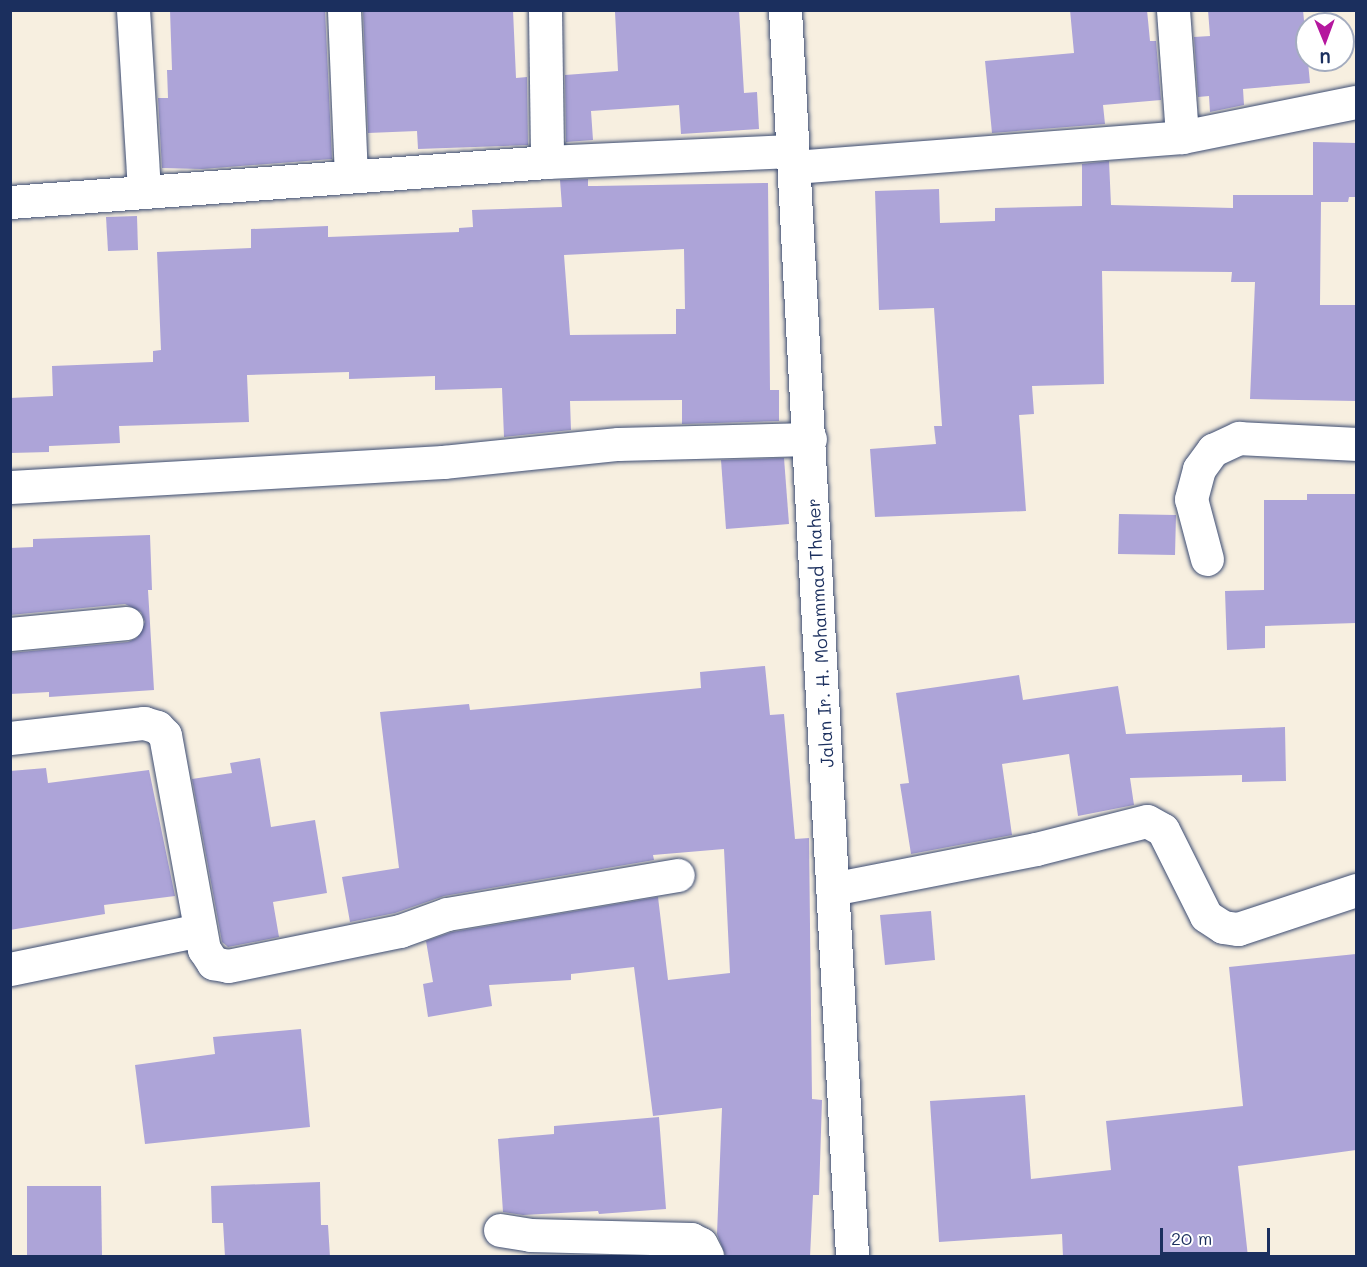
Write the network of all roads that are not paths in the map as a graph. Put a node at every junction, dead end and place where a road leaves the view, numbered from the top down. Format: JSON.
{"nodes":[{"id":1,"x":133,"y":10,"type":"edge"},
{"id":2,"x":344,"y":10,"type":"edge"},
{"id":3,"x":545,"y":10,"type":"edge"},
{"id":4,"x":785,"y":10,"type":"edge"},
{"id":5,"x":1173,"y":10,"type":"edge"},
{"id":6,"x":1356,"y":102,"type":"edge"},
{"id":7,"x":1182,"y":137,"type":"junction"},
{"id":8,"x":793,"y":159,"type":"junction"},
{"id":9,"x":547,"y":162,"type":"junction"},
{"id":10,"x":351,"y":176,"type":"junction"},
{"id":11,"x":144,"y":189,"type":"junction"},
{"id":12,"x":10,"y":202,"type":"edge"},
{"id":13,"x":810,"y":439,"type":"junction"},
{"id":14,"x":1356,"y":444,"type":"edge"},
{"id":15,"x":10,"y":487,"type":"edge"},
{"id":16,"x":1207,"y":559,"type":"dead end"},
{"id":17,"x":126,"y":623,"type":"dead end"},
{"id":18,"x":10,"y":634,"type":"edge"},
{"id":19,"x":10,"y":738,"type":"edge"},
{"id":20,"x":678,"y":875,"type":"dead end"},
{"id":21,"x":832,"y":890,"type":"junction"},
{"id":22,"x":1356,"y":890,"type":"edge"},
{"id":23,"x":200,"y":930,"type":"junction"},
{"id":24,"x":10,"y":969,"type":"edge"},
{"id":25,"x":500,"y":1230,"type":"dead end"},
{"id":26,"x":707,"y":1257,"type":"edge"},
{"id":27,"x":852,"y":1257,"type":"edge"}],
"edges":[{"from":1,"to":11,"type":"street"},
{"from":2,"to":10,"type":"street"},
{"from":3,"to":9,"type":"street"},
{"from":4,"to":8,"type":"street","name":"Jalan Ir. H. Mohammad Thaher"},
{"from":5,"to":7,"type":"street"},
{"from":6,"to":7,"type":"street"},
{"from":7,"to":8,"type":"street"},
{"from":8,"to":9,"type":"street"},
{"from":8,"to":13,"type":"street","name":"Jalan Ir. H. Mohammad Thaher"},
{"from":9,"to":10,"type":"street"},
{"from":10,"to":11,"type":"street"},
{"from":11,"to":12,"type":"street"},
{"from":13,"to":15,"type":"street"},
{"from":13,"to":21,"type":"street","name":"Jalan Ir. H. Mohammad Thaher"},
{"from":14,"to":16,"type":"street"},
{"from":17,"to":18,"type":"street"},
{"from":19,"to":23,"type":"street"},
{"from":20,"to":23,"type":"street"},
{"from":21,"to":22,"type":"street"},
{"from":21,"to":27,"type":"street","name":"Jalan Ir. H. Mohammad Thaher"},
{"from":23,"to":24,"type":"street"},
{"from":25,"to":26,"type":"street"}]}
